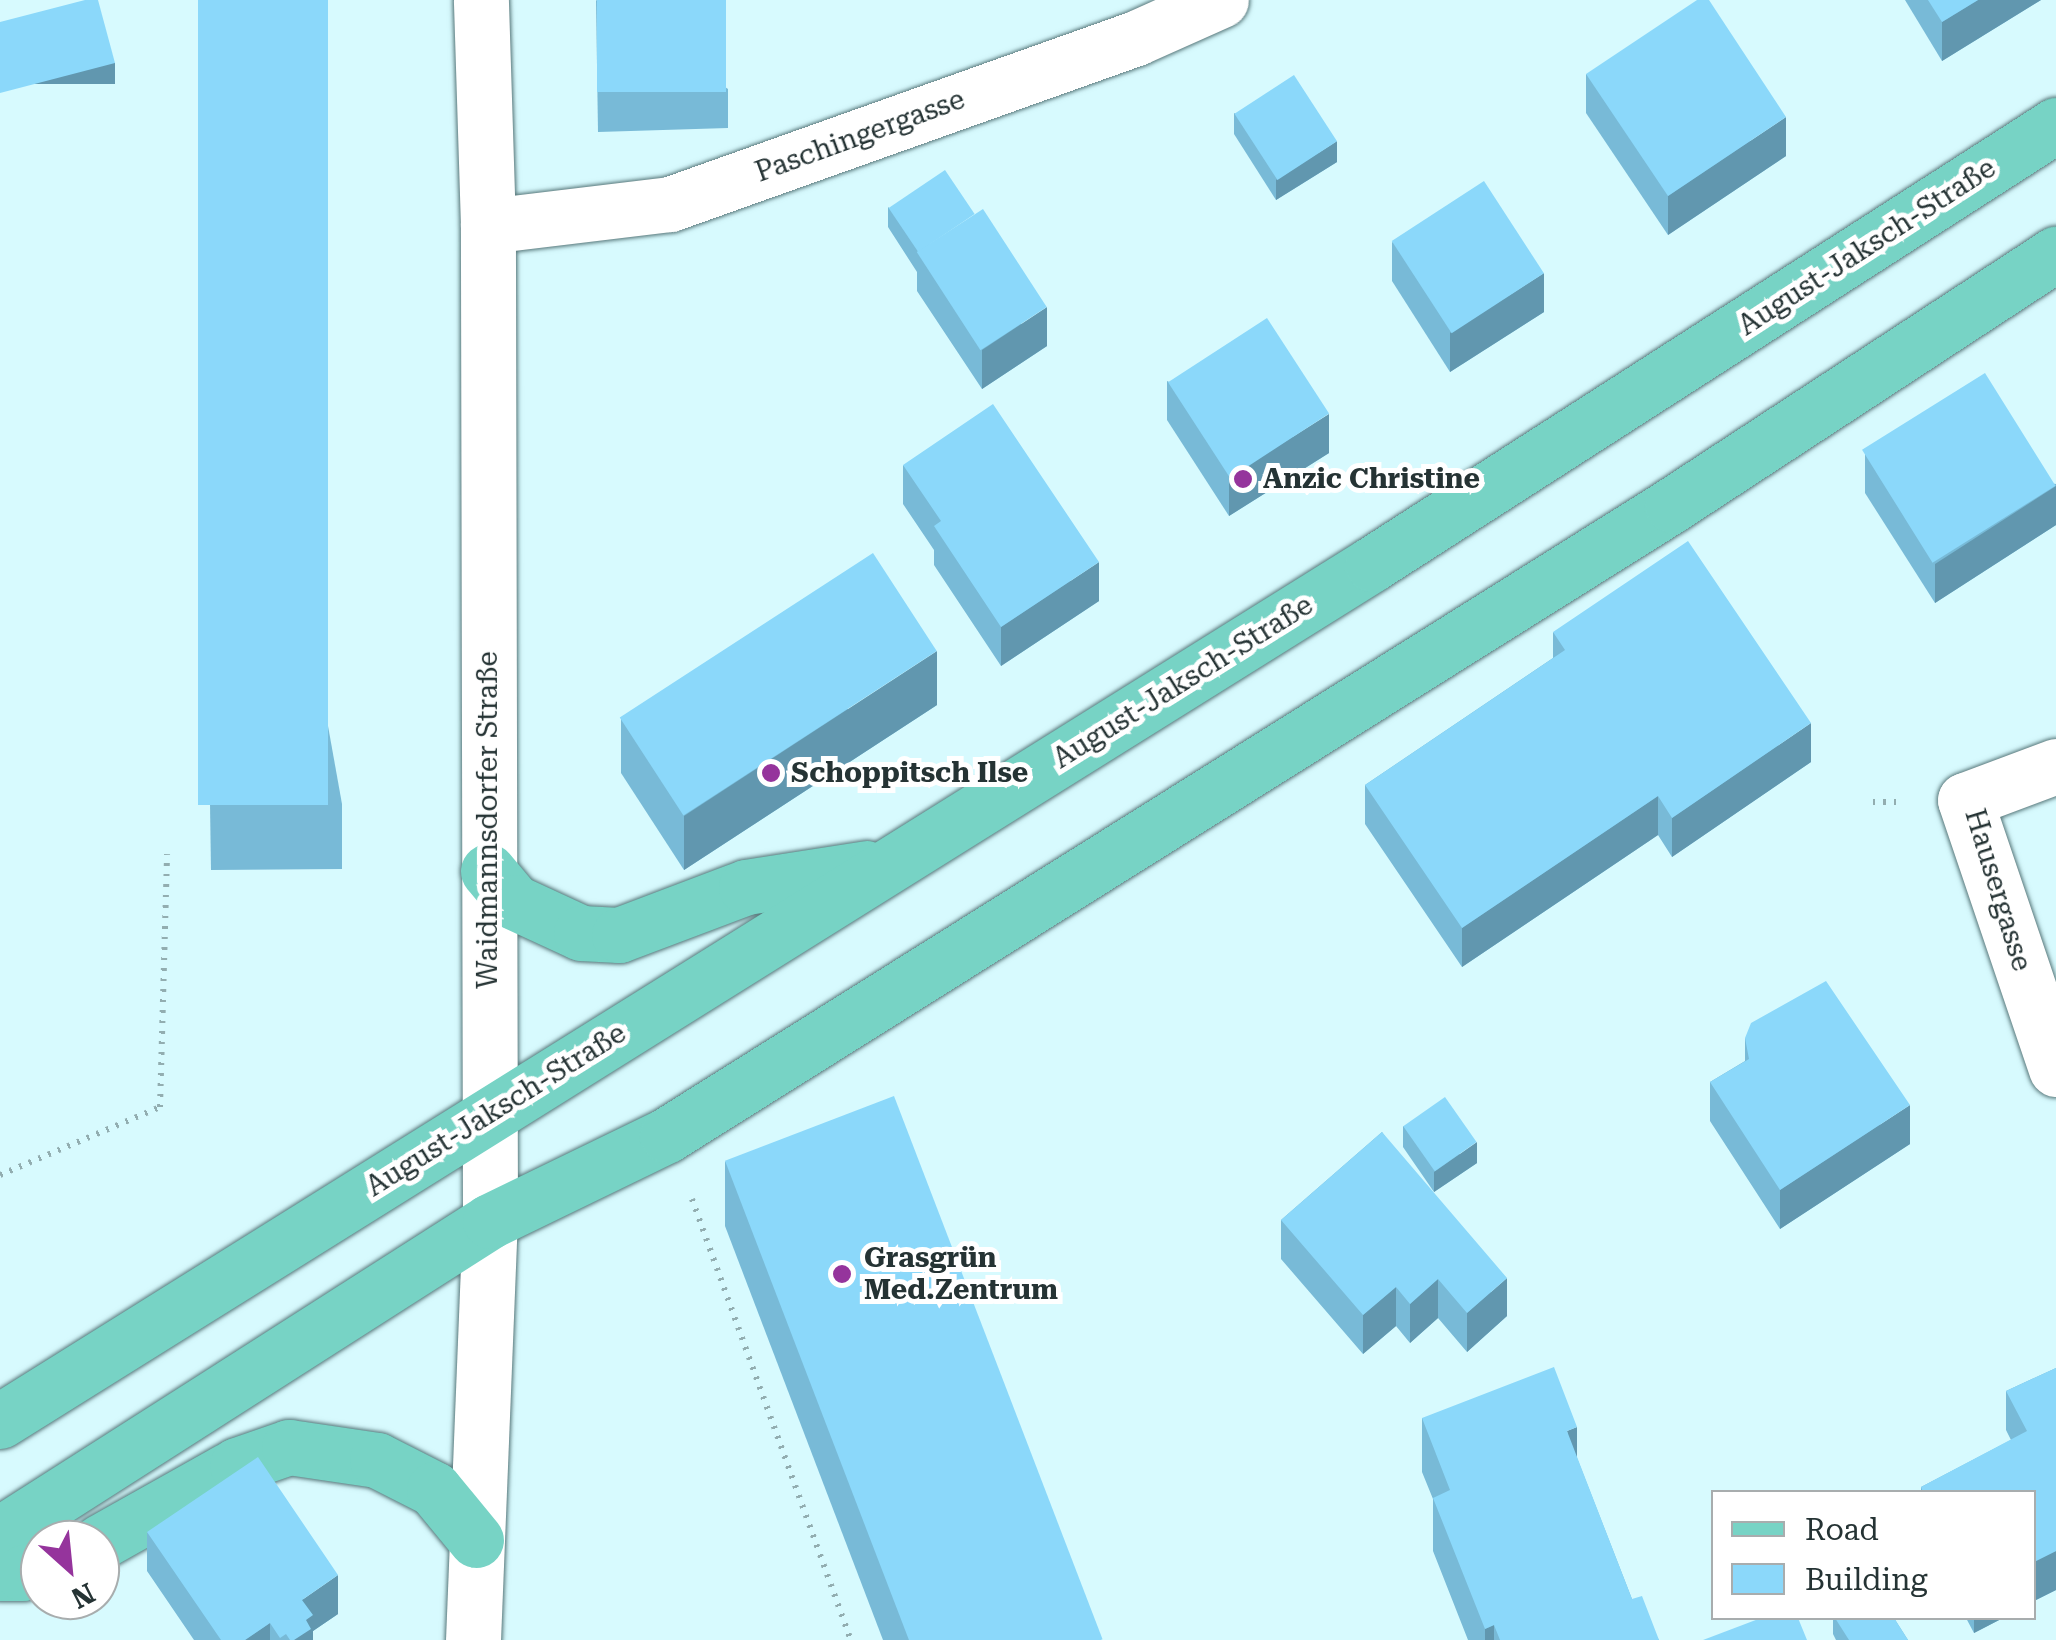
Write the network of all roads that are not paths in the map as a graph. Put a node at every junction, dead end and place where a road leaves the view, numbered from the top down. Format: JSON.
{"nodes":[{"id":1,"x":481,"y":0,"type":"edge"},
{"id":2,"x":1220,"y":0,"type":"edge"},
{"id":3,"x":2056,"y":125,"type":"edge"},
{"id":4,"x":488,"y":226,"type":"junction"},
{"id":5,"x":2056,"y":254,"type":"edge"},
{"id":6,"x":2056,"y":766,"type":"edge"},
{"id":7,"x":890,"y":864,"type":"junction"},
{"id":8,"x":488,"y":871,"type":"junction"},
{"id":9,"x":2056,"y":1069,"type":"edge"},
{"id":10,"x":488,"y":1116,"type":"junction"},
{"id":11,"x":490,"y":1221,"type":"junction"},
{"id":12,"x":0,"y":1420,"type":"edge"},
{"id":13,"x":120,"y":1531,"type":"edge"},
{"id":14,"x":0,"y":1534,"type":"edge"},
{"id":15,"x":476,"y":1540,"type":"junction"},
{"id":16,"x":472,"y":1640,"type":"edge"}],
"edges":[{"from":1,"to":4,"type":"street","name":"Waidmannsdorfer Straße"},
{"from":2,"to":4,"type":"street","name":"Paschingergasse"},
{"from":3,"to":7,"type":"main road","name":"August-Jaksch-Straße"},
{"from":4,"to":8,"type":"street","name":"Waidmannsdorfer Straße"},
{"from":5,"to":11,"type":"main road"},
{"from":6,"to":9,"type":"street","name":"Hausergasse"},
{"from":7,"to":8,"type":"main road"},
{"from":7,"to":10,"type":"main road","name":"August-Jaksch-Straße"},
{"from":8,"to":10,"type":"street","name":"Waidmannsdorfer Straße"},
{"from":10,"to":11,"type":"street","name":"Waidmannsdorfer Straße"},
{"from":10,"to":12,"type":"main road","name":"August-Jaksch-Straße"},
{"from":11,"to":14,"type":"main road"},
{"from":11,"to":15,"type":"street","name":"Waidmannsdorfer Straße"},
{"from":13,"to":15,"type":"main road"},
{"from":15,"to":16,"type":"street","name":"Waidmannsdorfer Straße"}]}
